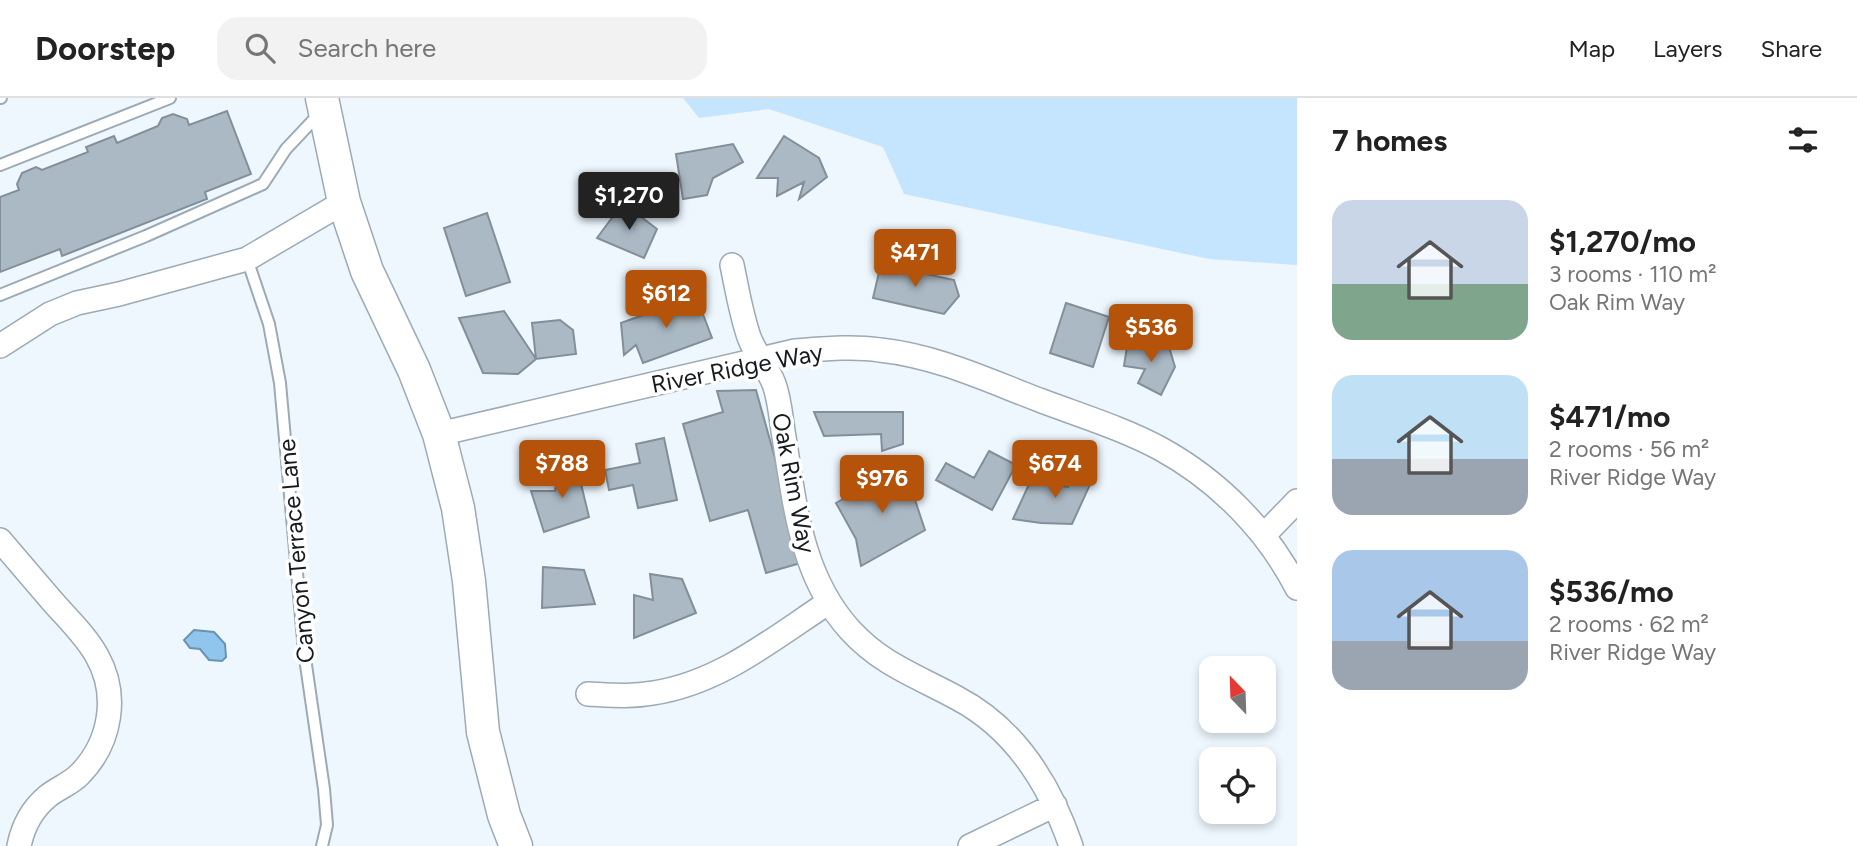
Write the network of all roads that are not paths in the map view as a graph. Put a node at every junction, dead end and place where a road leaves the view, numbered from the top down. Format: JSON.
{"nodes":[{"id":1,"x":170,"y":98,"type":"edge"},
{"id":2,"x":323,"y":103,"type":"edge"},
{"id":3,"x":0,"y":165,"type":"edge"},
{"id":4,"x":344,"y":202,"type":"junction"},
{"id":5,"x":247,"y":259,"type":"junction"},
{"id":6,"x":732,"y":265,"type":"dead end"},
{"id":7,"x":0,"y":295,"type":"edge"},
{"id":8,"x":0,"y":346,"type":"edge"},
{"id":9,"x":760,"y":359,"type":"junction"},
{"id":10,"x":439,"y":434,"type":"junction"},
{"id":11,"x":1297,"y":501,"type":"edge"},
{"id":12,"x":1264,"y":535,"type":"junction"},
{"id":13,"x":0,"y":540,"type":"edge"},
{"id":14,"x":1297,"y":588,"type":"edge"},
{"id":15,"x":829,"y":602,"type":"junction"},
{"id":16,"x":588,"y":694,"type":"dead end"},
{"id":17,"x":1055,"y":805,"type":"junction"},
{"id":18,"x":19,"y":846,"type":"edge"},
{"id":19,"x":322,"y":846,"type":"edge"},
{"id":20,"x":516,"y":846,"type":"edge"},
{"id":21,"x":970,"y":846,"type":"edge"},
{"id":22,"x":1071,"y":846,"type":"edge"}],
"edges":[{"from":1,"to":3,"type":"lane"},
{"from":2,"to":4,"type":"main road"},
{"from":2,"to":7,"type":"lane"},
{"from":4,"to":5,"type":"street"},
{"from":4,"to":10,"type":"main road"},
{"from":5,"to":8,"type":"street"},
{"from":5,"to":19,"type":"lane","name":"Canyon Terrace Lane"},
{"from":6,"to":9,"type":"street","name":"Oak Rim Way"},
{"from":9,"to":10,"type":"street","name":"River Ridge Way"},
{"from":9,"to":12,"type":"street","name":"River Ridge Way"},
{"from":9,"to":15,"type":"street","name":"Oak Rim Way"},
{"from":10,"to":20,"type":"main road"},
{"from":11,"to":12,"type":"street"},
{"from":12,"to":14,"type":"street","name":"River Ridge Way"},
{"from":13,"to":18,"type":"street"},
{"from":15,"to":16,"type":"street"},
{"from":15,"to":17,"type":"street","name":"Oak Rim Way"},
{"from":17,"to":21,"type":"street"},
{"from":17,"to":22,"type":"street","name":"Oak Rim Way"}]}
